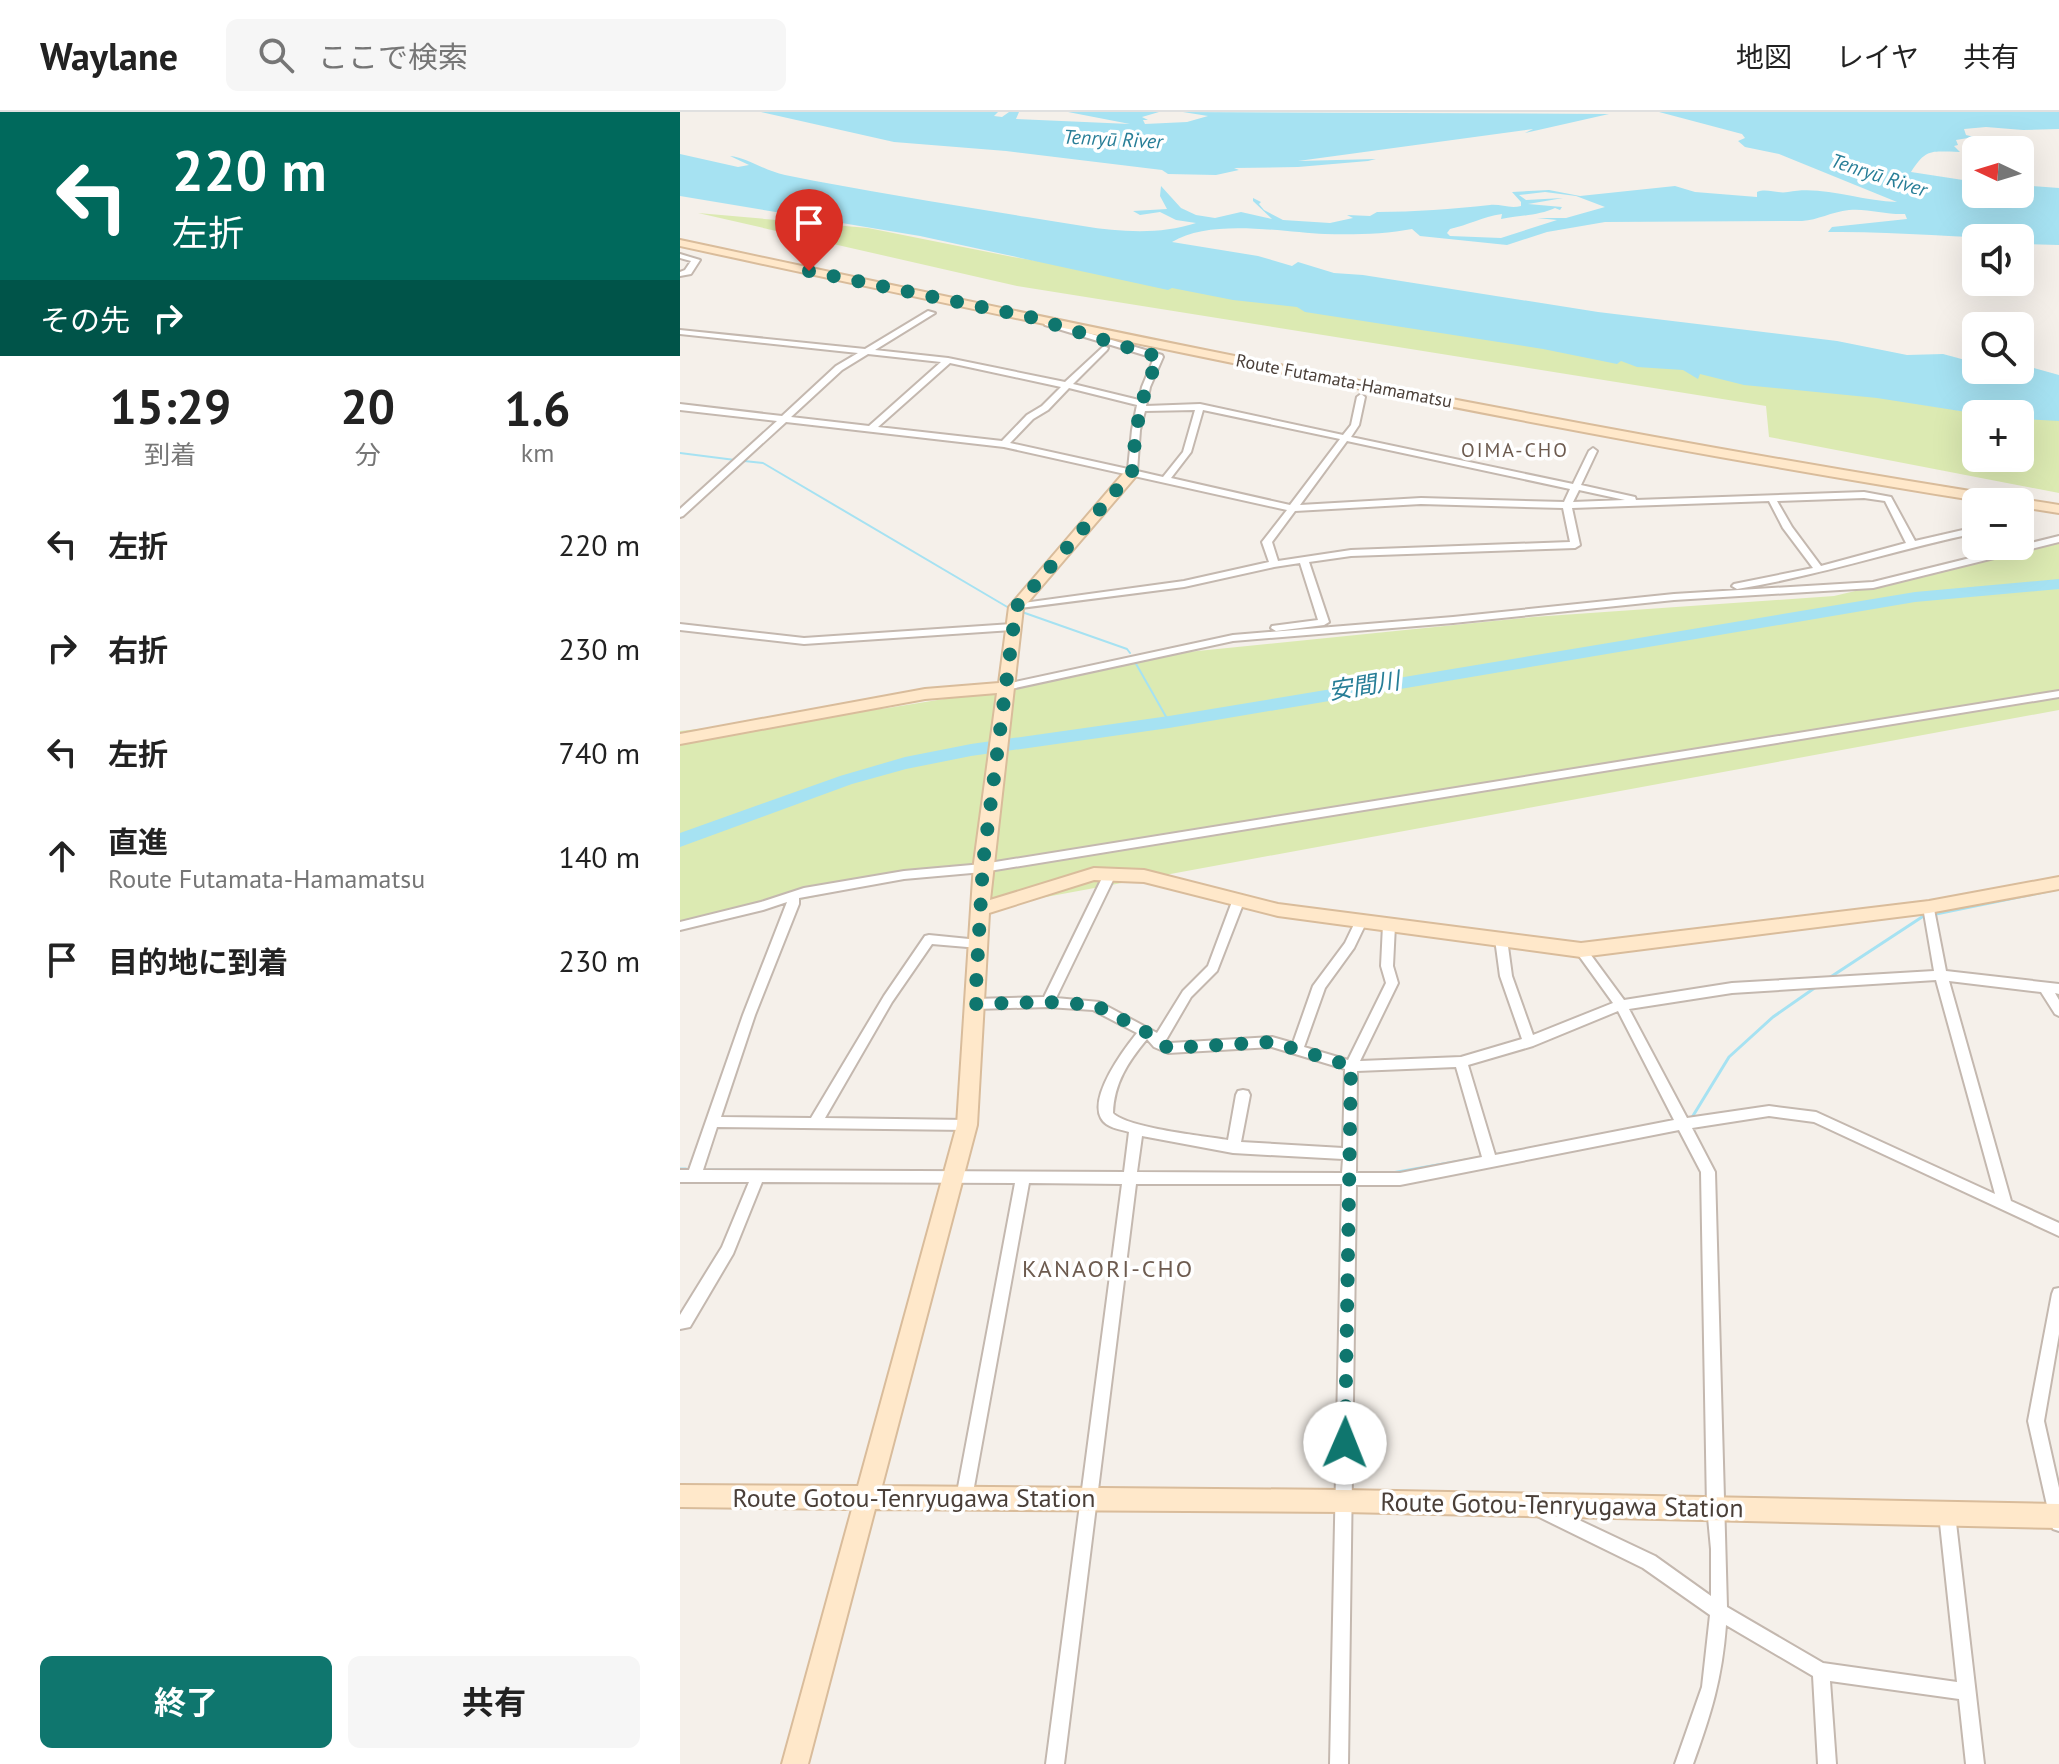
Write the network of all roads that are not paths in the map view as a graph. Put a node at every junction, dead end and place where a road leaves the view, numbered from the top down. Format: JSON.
{"nodes":[{"id":1,"x":680,"y":243,"type":"edge"},
{"id":2,"x":680,"y":256,"type":"edge"},
{"id":3,"x":680,"y":274,"type":"edge"},
{"id":4,"x":931,"y":313,"type":"dead end"},
{"id":5,"x":1030,"y":317,"type":"junction"},
{"id":6,"x":680,"y":332,"type":"edge"},
{"id":7,"x":1104,"y":348,"type":"dead end"},
{"id":8,"x":868,"y":352,"type":"junction"},
{"id":9,"x":948,"y":360,"type":"junction"},
{"id":10,"x":1068,"y":385,"type":"junction"},
{"id":11,"x":1361,"y":397,"type":"dead end"},
{"id":12,"x":1141,"y":406,"type":"junction"},
{"id":13,"x":680,"y":407,"type":"edge"},
{"id":14,"x":1200,"y":407,"type":"junction"},
{"id":15,"x":786,"y":418,"type":"junction"},
{"id":16,"x":872,"y":428,"type":"junction"},
{"id":17,"x":1345,"y":438,"type":"junction"},
{"id":18,"x":1004,"y":444,"type":"junction"},
{"id":19,"x":1593,"y":451,"type":"dead end"},
{"id":20,"x":1132,"y":472,"type":"junction"},
{"id":21,"x":1165,"y":480,"type":"junction"},
{"id":22,"x":1577,"y":487,"type":"junction"},
{"id":23,"x":1962,"y":494,"type":"edge"},
{"id":24,"x":680,"y":497,"type":"edge"},
{"id":25,"x":695,"y":499,"type":"junction"},
{"id":26,"x":1772,"y":499,"type":"junction"},
{"id":27,"x":1649,"y":503,"type":"junction"},
{"id":28,"x":1567,"y":505,"type":"junction"},
{"id":29,"x":2034,"y":505,"type":"edge"},
{"id":30,"x":1292,"y":508,"type":"junction"},
{"id":31,"x":2059,"y":509,"type":"edge"},
{"id":32,"x":680,"y":514,"type":"edge"},
{"id":33,"x":1962,"y":533,"type":"edge"},
{"id":34,"x":2059,"y":539,"type":"edge"},
{"id":35,"x":1911,"y":543,"type":"junction"},
{"id":36,"x":1303,"y":559,"type":"junction"},
{"id":37,"x":1274,"y":564,"type":"junction"},
{"id":38,"x":1819,"y":570,"type":"junction"},
{"id":39,"x":1655,"y":599,"type":"junction"},
{"id":40,"x":1016,"y":607,"type":"junction"},
{"id":41,"x":680,"y":627,"type":"edge"},
{"id":42,"x":1012,"y":627,"type":"junction"},
{"id":43,"x":1243,"y":638,"type":"junction"},
{"id":44,"x":1006,"y":687,"type":"junction"},
{"id":45,"x":2059,"y":694,"type":"edge"},
{"id":46,"x":680,"y":739,"type":"edge"},
{"id":47,"x":983,"y":868,"type":"junction"},
{"id":48,"x":1110,"y":874,"type":"junction"},
{"id":49,"x":2059,"y":883,"type":"edge"},
{"id":50,"x":793,"y":896,"type":"junction"},
{"id":51,"x":1239,"y":899,"type":"junction"},
{"id":52,"x":1929,"y":907,"type":"junction"},
{"id":53,"x":981,"y":909,"type":"junction"},
{"id":54,"x":1361,"y":921,"type":"junction"},
{"id":55,"x":1389,"y":925,"type":"junction"},
{"id":56,"x":680,"y":926,"type":"edge"},
{"id":57,"x":1501,"y":939,"type":"junction"},
{"id":58,"x":979,"y":944,"type":"junction"},
{"id":59,"x":1581,"y":950,"type":"junction"},
{"id":60,"x":1941,"y":975,"type":"junction"},
{"id":61,"x":2045,"y":987,"type":"junction"},
{"id":62,"x":2059,"y":989,"type":"edge"},
{"id":63,"x":1048,"y":1002,"type":"junction"},
{"id":64,"x":975,"y":1004,"type":"junction"},
{"id":65,"x":1621,"y":1005,"type":"junction"},
{"id":66,"x":2059,"y":1011,"type":"edge"},
{"id":67,"x":1146,"y":1032,"type":"junction"},
{"id":68,"x":1529,"y":1042,"type":"junction"},
{"id":69,"x":1158,"y":1043,"type":"junction"},
{"id":70,"x":1297,"y":1050,"type":"junction"},
{"id":71,"x":1461,"y":1062,"type":"junction"},
{"id":72,"x":1351,"y":1066,"type":"junction"},
{"id":73,"x":1243,"y":1095,"type":"dead end"},
{"id":74,"x":712,"y":1122,"type":"junction"},
{"id":75,"x":815,"y":1123,"type":"junction"},
{"id":76,"x":1683,"y":1124,"type":"junction"},
{"id":77,"x":967,"y":1125,"type":"junction"},
{"id":78,"x":1136,"y":1129,"type":"junction"},
{"id":79,"x":1233,"y":1147,"type":"junction"},
{"id":80,"x":1350,"y":1154,"type":"junction"},
{"id":81,"x":1490,"y":1160,"type":"junction"},
{"id":82,"x":687,"y":1176,"type":"edge"},
{"id":83,"x":758,"y":1176,"type":"junction"},
{"id":84,"x":954,"y":1176,"type":"junction"},
{"id":85,"x":1023,"y":1177,"type":"junction"},
{"id":86,"x":1129,"y":1178,"type":"junction"},
{"id":87,"x":1349,"y":1180,"type":"junction"},
{"id":88,"x":2005,"y":1205,"type":"junction"},
{"id":89,"x":2059,"y":1230,"type":"edge"},
{"id":90,"x":2059,"y":1294,"type":"edge"},
{"id":91,"x":680,"y":1322,"type":"edge"},
{"id":92,"x":680,"y":1496,"type":"edge"},
{"id":93,"x":869,"y":1497,"type":"junction"},
{"id":94,"x":964,"y":1498,"type":"junction"},
{"id":95,"x":1089,"y":1499,"type":"junction"},
{"id":96,"x":1344,"y":1501,"type":"junction"},
{"id":97,"x":1529,"y":1504,"type":"junction"},
{"id":98,"x":1715,"y":1507,"type":"junction"},
{"id":99,"x":1947,"y":1514,"type":"junction"},
{"id":100,"x":2058,"y":1518,"type":"edge"},
{"id":101,"x":1718,"y":1611,"type":"junction"},
{"id":102,"x":1821,"y":1671,"type":"junction"},
{"id":103,"x":1967,"y":1692,"type":"junction"},
{"id":104,"x":795,"y":1764,"type":"edge"},
{"id":105,"x":1055,"y":1764,"type":"edge"},
{"id":106,"x":1339,"y":1764,"type":"edge"},
{"id":107,"x":1684,"y":1764,"type":"edge"},
{"id":108,"x":1827,"y":1764,"type":"edge"},
{"id":109,"x":1975,"y":1764,"type":"edge"}],
"edges":[{"from":1,"to":5,"type":"main road","name":"Route Futamata-Hamamatsu"},
{"from":2,"to":3,"type":"street"},
{"from":4,"to":8,"type":"street"},
{"from":5,"to":12,"type":"street"},
{"from":5,"to":23,"type":"main road","name":"Route Futamata-Hamamatsu"},
{"from":6,"to":8,"type":"street"},
{"from":7,"to":10,"type":"street"},
{"from":8,"to":9,"type":"street"},
{"from":8,"to":15,"type":"street"},
{"from":9,"to":10,"type":"street"},
{"from":9,"to":16,"type":"street"},
{"from":10,"to":12,"type":"street"},
{"from":10,"to":18,"type":"street"},
{"from":11,"to":17,"type":"street"},
{"from":12,"to":14,"type":"street"},
{"from":12,"to":20,"type":"street"},
{"from":13,"to":15,"type":"street"},
{"from":14,"to":17,"type":"street"},
{"from":14,"to":21,"type":"street"},
{"from":15,"to":16,"type":"street"},
{"from":15,"to":25,"type":"street"},
{"from":16,"to":18,"type":"street"},
{"from":17,"to":22,"type":"street"},
{"from":17,"to":30,"type":"street"},
{"from":18,"to":20,"type":"street"},
{"from":19,"to":22,"type":"street"},
{"from":20,"to":21,"type":"street"},
{"from":20,"to":40,"type":"main road"},
{"from":21,"to":30,"type":"street"},
{"from":22,"to":27,"type":"street"},
{"from":22,"to":28,"type":"street"},
{"from":24,"to":25,"type":"street"},
{"from":25,"to":32,"type":"street"},
{"from":26,"to":27,"type":"street"},
{"from":26,"to":35,"type":"street"},
{"from":26,"to":38,"type":"street"},
{"from":27,"to":28,"type":"street"},
{"from":28,"to":30,"type":"street"},
{"from":28,"to":36,"type":"street"},
{"from":29,"to":31,"type":"main road"},
{"from":30,"to":37,"type":"street"},
{"from":33,"to":35,"type":"street"},
{"from":34,"to":39,"type":"street"},
{"from":35,"to":38,"type":"street"},
{"from":36,"to":37,"type":"street"},
{"from":36,"to":43,"type":"street"},
{"from":37,"to":40,"type":"street"},
{"from":38,"to":39,"type":"street"},
{"from":39,"to":43,"type":"street"},
{"from":40,"to":42,"type":"main road"},
{"from":41,"to":42,"type":"street"},
{"from":42,"to":44,"type":"main road"},
{"from":43,"to":44,"type":"street"},
{"from":44,"to":46,"type":"main road"},
{"from":44,"to":47,"type":"main road"},
{"from":45,"to":47,"type":"street"},
{"from":47,"to":50,"type":"street"},
{"from":47,"to":53,"type":"main road"},
{"from":48,"to":51,"type":"main road"},
{"from":48,"to":53,"type":"main road"},
{"from":48,"to":63,"type":"street"},
{"from":49,"to":52,"type":"main road"},
{"from":50,"to":56,"type":"street"},
{"from":50,"to":74,"type":"street"},
{"from":51,"to":54,"type":"main road"},
{"from":51,"to":69,"type":"street"},
{"from":52,"to":59,"type":"main road"},
{"from":52,"to":60,"type":"street"},
{"from":53,"to":58,"type":"main road"},
{"from":54,"to":55,"type":"main road"},
{"from":54,"to":70,"type":"street"},
{"from":55,"to":57,"type":"main road"},
{"from":55,"to":72,"type":"street"},
{"from":57,"to":59,"type":"main road"},
{"from":57,"to":68,"type":"street"},
{"from":58,"to":64,"type":"main road"},
{"from":58,"to":75,"type":"street"},
{"from":59,"to":65,"type":"street"},
{"from":60,"to":61,"type":"street"},
{"from":60,"to":65,"type":"street"},
{"from":60,"to":88,"type":"street"},
{"from":61,"to":62,"type":"street"},
{"from":61,"to":66,"type":"street"},
{"from":63,"to":64,"type":"street"},
{"from":63,"to":67,"type":"street"},
{"from":64,"to":77,"type":"main road"},
{"from":65,"to":68,"type":"street"},
{"from":65,"to":76,"type":"street"},
{"from":67,"to":69,"type":"street"},
{"from":67,"to":78,"type":"street"},
{"from":68,"to":71,"type":"street"},
{"from":69,"to":70,"type":"street"},
{"from":70,"to":72,"type":"street"},
{"from":71,"to":72,"type":"street"},
{"from":71,"to":81,"type":"street"},
{"from":72,"to":80,"type":"street"},
{"from":73,"to":79,"type":"street"},
{"from":74,"to":75,"type":"street"},
{"from":74,"to":82,"type":"street"},
{"from":75,"to":77,"type":"street"},
{"from":76,"to":81,"type":"street"},
{"from":76,"to":88,"type":"street"},
{"from":76,"to":98,"type":"street"},
{"from":77,"to":84,"type":"main road"},
{"from":78,"to":79,"type":"street"},
{"from":78,"to":86,"type":"street"},
{"from":79,"to":80,"type":"street"},
{"from":80,"to":87,"type":"street"},
{"from":81,"to":87,"type":"street"},
{"from":82,"to":83,"type":"street"},
{"from":83,"to":84,"type":"street"},
{"from":83,"to":91,"type":"street"},
{"from":84,"to":85,"type":"street"},
{"from":84,"to":93,"type":"main road"},
{"from":85,"to":86,"type":"street"},
{"from":85,"to":94,"type":"street"},
{"from":86,"to":87,"type":"street"},
{"from":86,"to":95,"type":"street"},
{"from":87,"to":96,"type":"street"},
{"from":88,"to":89,"type":"street"},
{"from":90,"to":100,"type":"street"},
{"from":92,"to":93,"type":"main road","name":"Route Gotou-Tenryugawa Station"},
{"from":93,"to":94,"type":"main road","name":"Route Gotou-Tenryugawa Station"},
{"from":93,"to":104,"type":"main road"},
{"from":94,"to":95,"type":"main road","name":"Route Gotou-Tenryugawa Station"},
{"from":95,"to":96,"type":"main road","name":"Route Gotou-Tenryugawa Station"},
{"from":95,"to":105,"type":"street"},
{"from":96,"to":97,"type":"main road","name":"Route Gotou-Tenryugawa Station"},
{"from":96,"to":106,"type":"street"},
{"from":97,"to":98,"type":"main road","name":"Route Gotou-Tenryugawa Station"},
{"from":97,"to":101,"type":"street"},
{"from":98,"to":99,"type":"main road","name":"Route Gotou-Tenryugawa Station"},
{"from":98,"to":101,"type":"street"},
{"from":99,"to":100,"type":"main road","name":"Route Gotou-Tenryugawa Station"},
{"from":99,"to":103,"type":"street"},
{"from":101,"to":102,"type":"street"},
{"from":101,"to":107,"type":"street"},
{"from":102,"to":103,"type":"street"},
{"from":102,"to":108,"type":"street"},
{"from":103,"to":109,"type":"street"}]}
